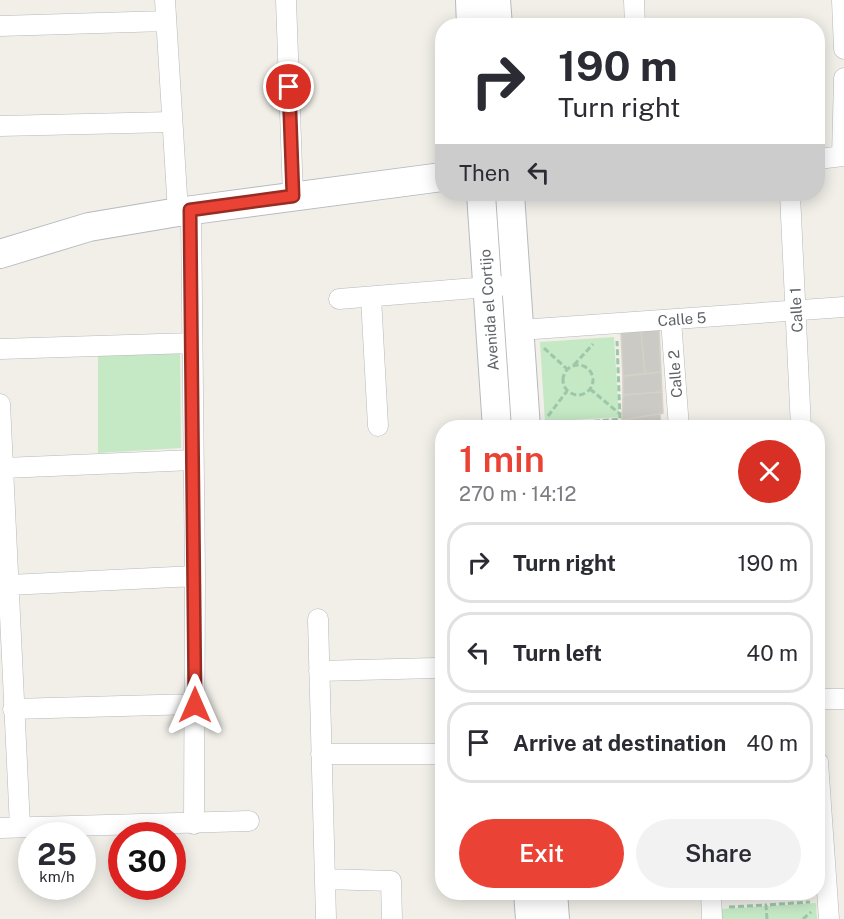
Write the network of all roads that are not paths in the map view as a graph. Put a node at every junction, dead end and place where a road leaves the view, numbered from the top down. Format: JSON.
{"nodes":[{"id":1,"x":165,"y":0,"type":"edge"},
{"id":2,"x":286,"y":0,"type":"edge"},
{"id":3,"x":470,"y":0,"type":"edge"},
{"id":4,"x":496,"y":0,"type":"edge"},
{"id":5,"x":634,"y":0,"type":"edge"},
{"id":6,"x":830,"y":0,"type":"edge"},
{"id":7,"x":842,"y":0,"type":"edge"},
{"id":8,"x":471,"y":18,"type":"edge"},
{"id":9,"x":497,"y":18,"type":"edge"},
{"id":10,"x":635,"y":18,"type":"edge"},
{"id":11,"x":166,"y":21,"type":"junction"},
{"id":12,"x":0,"y":26,"type":"edge"},
{"id":13,"x":830,"y":26,"type":"dead end"},
{"id":14,"x":844,"y":50,"type":"edge"},
{"id":15,"x":844,"y":78,"type":"edge"},
{"id":16,"x":172,"y":122,"type":"junction"},
{"id":17,"x":0,"y":126,"type":"edge"},
{"id":18,"x":843,"y":156,"type":"edge"},
{"id":19,"x":825,"y":158,"type":"edge"},
{"id":20,"x":435,"y":178,"type":"edge"},
{"id":21,"x":293,"y":196,"type":"junction"},
{"id":22,"x":483,"y":201,"type":"edge"},
{"id":23,"x":509,"y":201,"type":"edge"},
{"id":24,"x":790,"y":201,"type":"edge"},
{"id":25,"x":184,"y":211,"type":"junction"},
{"id":26,"x":0,"y":254,"type":"edge"},
{"id":27,"x":502,"y":286,"type":"junction"},
{"id":28,"x":371,"y":297,"type":"junction"},
{"id":29,"x":339,"y":299,"type":"dead end"},
{"id":30,"x":844,"y":307,"type":"edge"},
{"id":31,"x":796,"y":309,"type":"junction"},
{"id":32,"x":671,"y":320,"type":"junction"},
{"id":33,"x":520,"y":330,"type":"junction"},
{"id":34,"x":192,"y":343,"type":"junction"},
{"id":35,"x":0,"y":349,"type":"edge"},
{"id":36,"x":0,"y":404,"type":"edge"},
{"id":37,"x":497,"y":420,"type":"edge"},
{"id":38,"x":526,"y":420,"type":"edge"},
{"id":39,"x":678,"y":420,"type":"edge"},
{"id":40,"x":801,"y":420,"type":"edge"},
{"id":41,"x":378,"y":426,"type":"dead end"},
{"id":42,"x":193,"y":460,"type":"junction"},
{"id":43,"x":4,"y":468,"type":"junction"},
{"id":44,"x":195,"y":576,"type":"junction"},
{"id":45,"x":9,"y":585,"type":"junction"},
{"id":46,"x":318,"y":619,"type":"dead end"},
{"id":47,"x":435,"y":668,"type":"dead end"},
{"id":48,"x":319,"y":671,"type":"junction"},
{"id":49,"x":825,"y":699,"type":"edge"},
{"id":50,"x":844,"y":699,"type":"edge"},
{"id":51,"x":195,"y":705,"type":"junction"},
{"id":52,"x":13,"y":709,"type":"junction"},
{"id":53,"x":321,"y":754,"type":"junction"},
{"id":54,"x":435,"y":754,"type":"edge"},
{"id":55,"x":249,"y":820,"type":"dead end"},
{"id":56,"x":20,"y":822,"type":"edge"},
{"id":57,"x":194,"y":824,"type":"junction"},
{"id":58,"x":96,"y":826,"type":"edge"},
{"id":59,"x":18,"y":827,"type":"edge"},
{"id":60,"x":0,"y":828,"type":"edge"},
{"id":61,"x":825,"y":866,"type":"edge"},
{"id":62,"x":325,"y":879,"type":"junction"},
{"id":63,"x":529,"y":900,"type":"edge"},
{"id":64,"x":554,"y":900,"type":"edge"},
{"id":65,"x":828,"y":910,"type":"edge"},
{"id":66,"x":326,"y":919,"type":"edge"},
{"id":67,"x":392,"y":919,"type":"edge"},
{"id":68,"x":530,"y":919,"type":"edge"},
{"id":69,"x":555,"y":919,"type":"edge"}],
"edges":[{"from":1,"to":11,"type":"street"},
{"from":2,"to":21,"type":"street"},
{"from":3,"to":8,"type":"street"},
{"from":4,"to":9,"type":"street"},
{"from":5,"to":10,"type":"street"},
{"from":6,"to":13,"type":"street"},
{"from":7,"to":14,"type":"street"},
{"from":11,"to":12,"type":"street"},
{"from":11,"to":16,"type":"street"},
{"from":15,"to":18,"type":"street"},
{"from":16,"to":17,"type":"street"},
{"from":16,"to":25,"type":"street"},
{"from":18,"to":19,"type":"street"},
{"from":20,"to":21,"type":"street"},
{"from":21,"to":25,"type":"street"},
{"from":22,"to":27,"type":"street","name":"Avenida el Cortijo"},
{"from":23,"to":27,"type":"street","name":"Avenida el Cortijo"},
{"from":24,"to":31,"type":"street","name":"Calle 1"},
{"from":25,"to":26,"type":"street"},
{"from":25,"to":34,"type":"street"},
{"from":27,"to":28,"type":"street"},
{"from":27,"to":33,"type":"street","name":"Avenida el Cortijo"},
{"from":27,"to":37,"type":"street","name":"Avenida el Cortijo"},
{"from":28,"to":29,"type":"street"},
{"from":28,"to":41,"type":"street"},
{"from":30,"to":31,"type":"street","name":"Calle 5"},
{"from":31,"to":32,"type":"street","name":"Calle 5"},
{"from":31,"to":40,"type":"street","name":"Calle 1"},
{"from":32,"to":33,"type":"street","name":"Calle 5"},
{"from":32,"to":39,"type":"street","name":"Calle 2"},
{"from":33,"to":38,"type":"street","name":"Avenida el Cortijo"},
{"from":34,"to":35,"type":"street"},
{"from":34,"to":42,"type":"street"},
{"from":36,"to":43,"type":"street"},
{"from":42,"to":43,"type":"street"},
{"from":42,"to":44,"type":"street"},
{"from":43,"to":45,"type":"street"},
{"from":44,"to":45,"type":"street"},
{"from":44,"to":51,"type":"street"},
{"from":45,"to":52,"type":"street"},
{"from":46,"to":48,"type":"street"},
{"from":47,"to":48,"type":"street"},
{"from":48,"to":53,"type":"street"},
{"from":49,"to":50,"type":"street"},
{"from":51,"to":52,"type":"street"},
{"from":51,"to":57,"type":"street"},
{"from":52,"to":56,"type":"street"},
{"from":53,"to":54,"type":"street"},
{"from":53,"to":62,"type":"street"},
{"from":55,"to":57,"type":"street"},
{"from":57,"to":58,"type":"street"},
{"from":59,"to":60,"type":"street"},
{"from":61,"to":65,"type":"street"},
{"from":62,"to":66,"type":"street"},
{"from":62,"to":67,"type":"street"},
{"from":63,"to":68,"type":"street"},
{"from":64,"to":69,"type":"street"}]}
